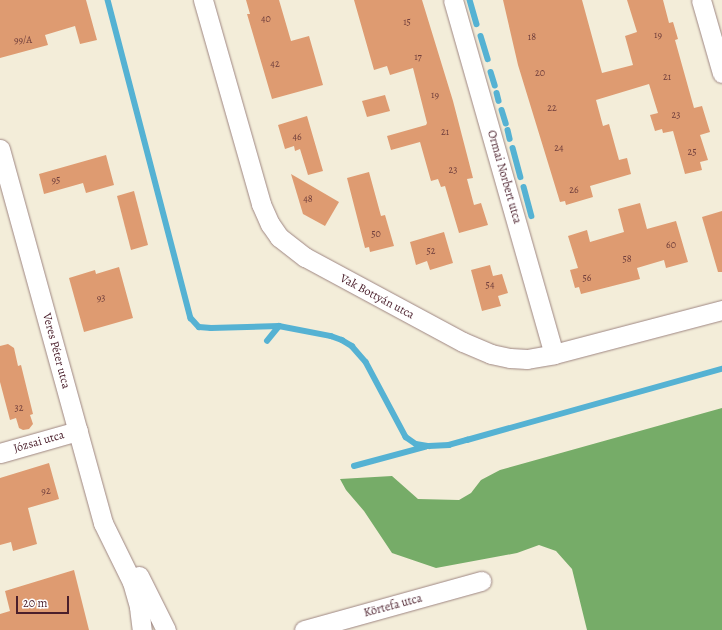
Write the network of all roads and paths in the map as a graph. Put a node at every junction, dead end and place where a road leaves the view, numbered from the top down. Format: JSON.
{"nodes":[{"id":1,"x":203,"y":0,"type":"edge"},
{"id":2,"x":453,"y":0,"type":"edge"},
{"id":3,"x":701,"y":0,"type":"edge"},
{"id":4,"x":722,"y":73,"type":"edge"},
{"id":5,"x":0,"y":149,"type":"edge"},
{"id":6,"x":5,"y":190,"type":"edge"},
{"id":7,"x":722,"y":310,"type":"edge"},
{"id":8,"x":554,"y":354,"type":"junction"},
{"id":9,"x":78,"y":431,"type":"junction"},
{"id":10,"x":0,"y":453,"type":"edge"},
{"id":11,"x":118,"y":550,"type":"junction"},
{"id":12,"x":481,"y":581,"type":"dead end"},
{"id":13,"x":142,"y":630,"type":"edge"},
{"id":14,"x":166,"y":630,"type":"edge"},
{"id":15,"x":304,"y":630,"type":"edge"}],
"edges":[{"from":1,"to":8,"type":"street","name":"Vak Bottyán utca"},
{"from":2,"to":8,"type":"street","name":"Ormai Norbert utca"},
{"from":3,"to":4,"type":"street"},
{"from":5,"to":6,"type":"street","name":"Veres Péter utca"},
{"from":6,"to":9,"type":"street","name":"Veres Péter utca"},
{"from":7,"to":8,"type":"street","name":"Vak Bottyán utca"},
{"from":9,"to":10,"type":"street","name":"Józsai utca"},
{"from":9,"to":11,"type":"street","name":"Veres Péter utca"},
{"from":11,"to":13,"type":"street","name":"Veres Péter utca"},
{"from":11,"to":14,"type":"street","name":"Veres Péter utca"},
{"from":12,"to":15,"type":"street","name":"Körtefa utca"}]}
